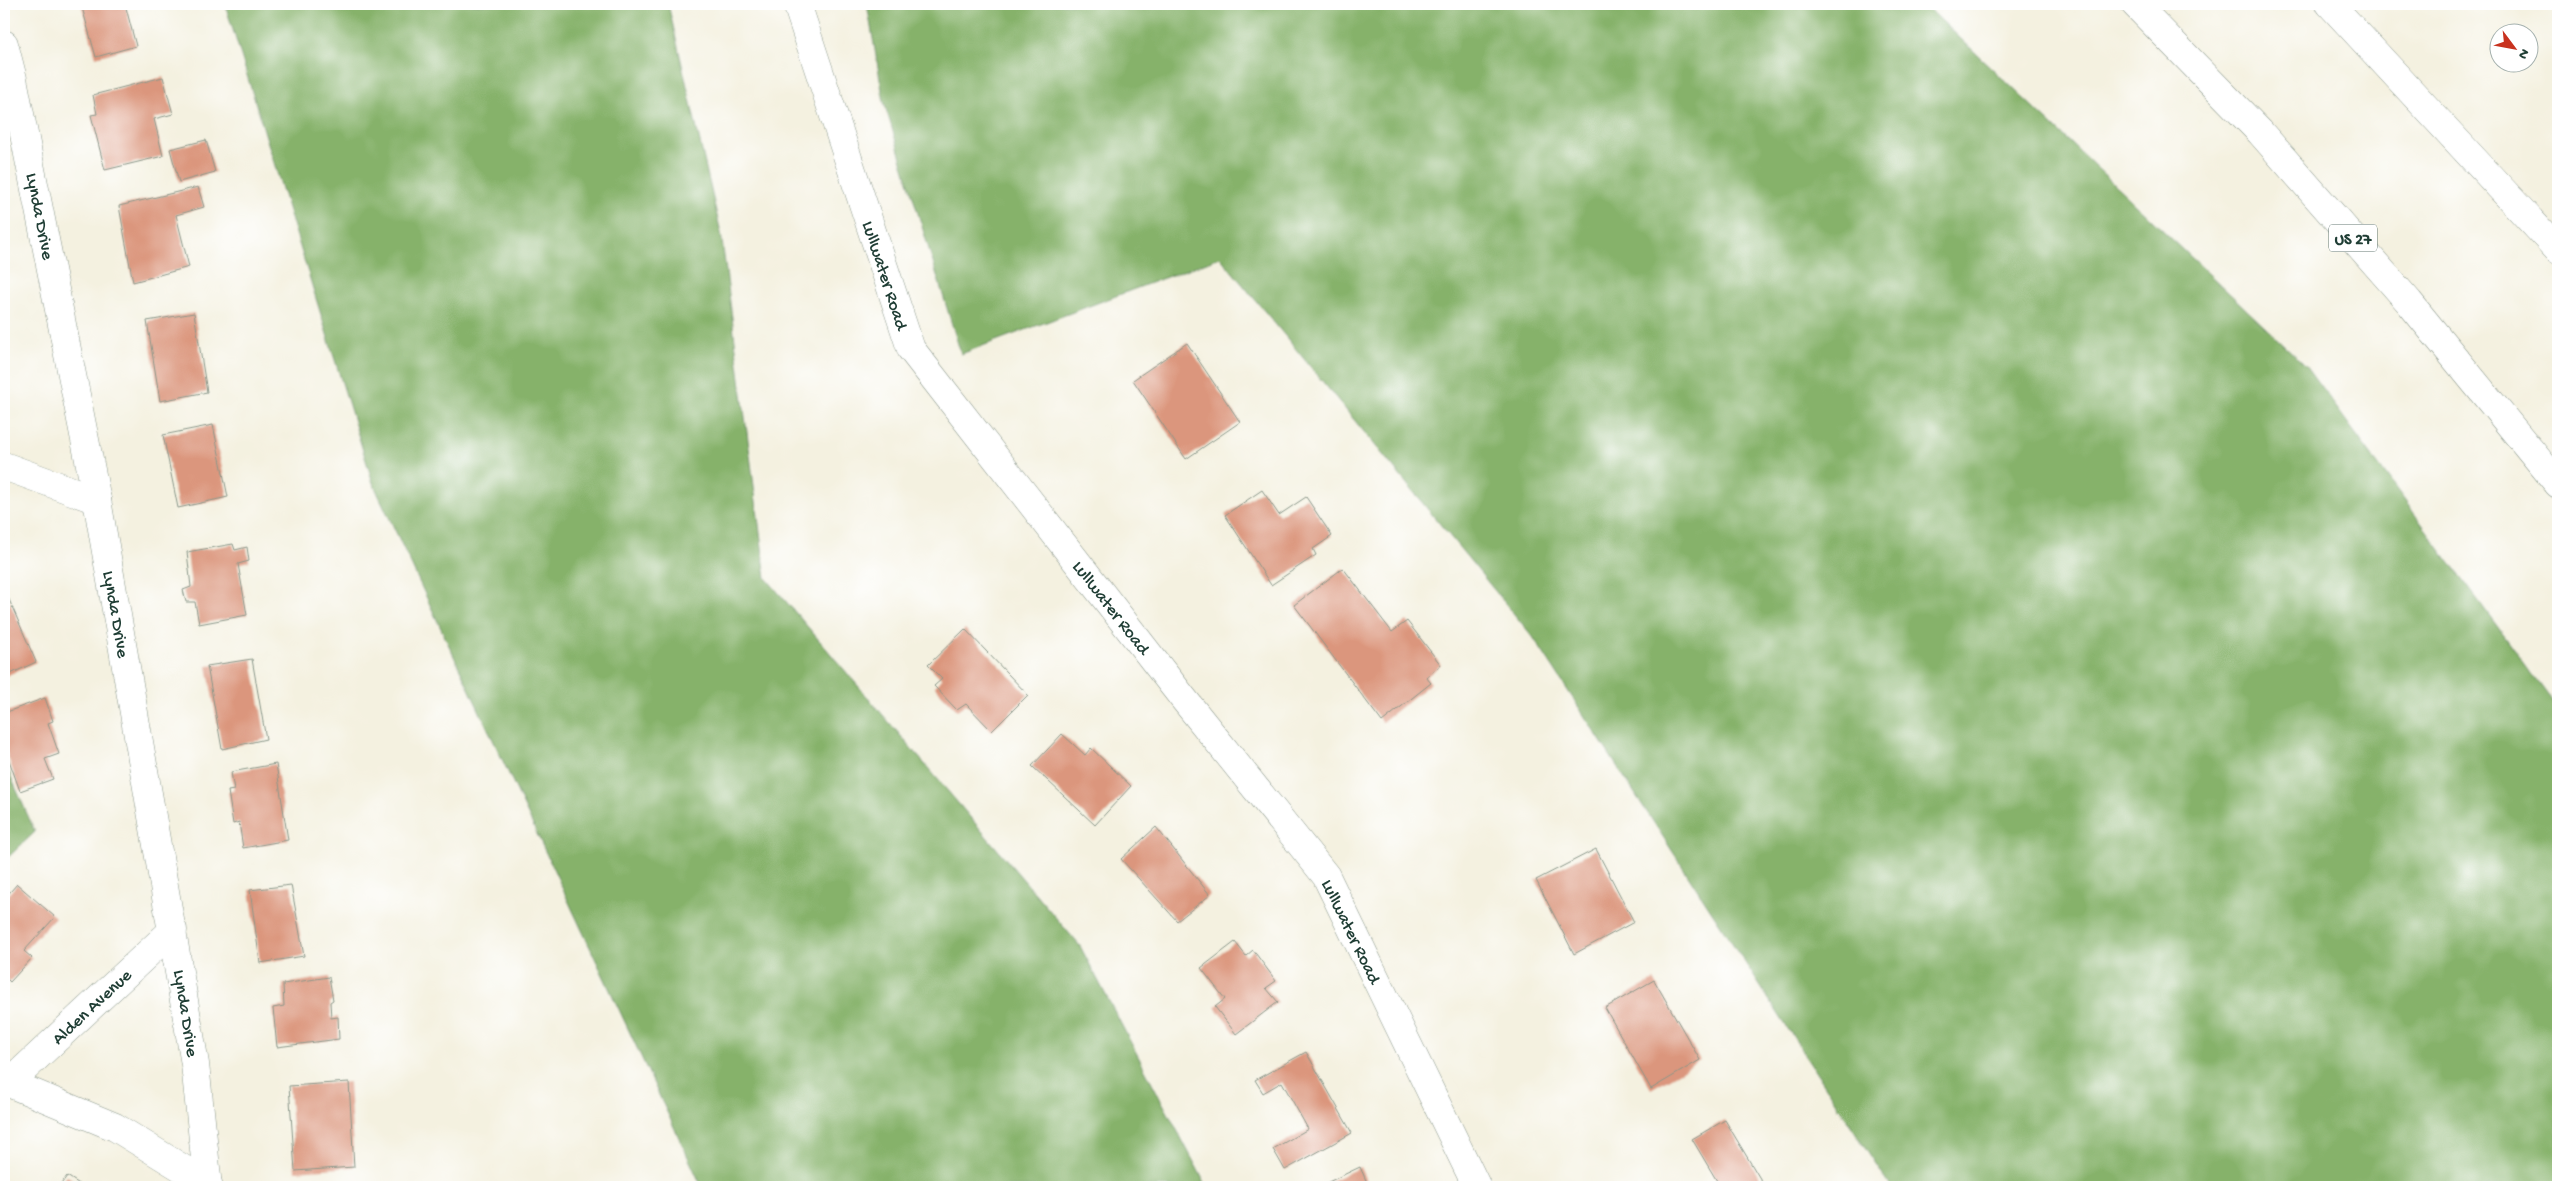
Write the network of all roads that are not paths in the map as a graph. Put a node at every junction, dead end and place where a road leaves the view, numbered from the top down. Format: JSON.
{"nodes":[{"id":1,"x":797,"y":4,"type":"edge"},
{"id":2,"x":2135,"y":4,"type":"edge"},
{"id":3,"x":2330,"y":4,"type":"edge"},
{"id":4,"x":4,"y":44,"type":"edge"},
{"id":5,"x":2558,"y":250,"type":"edge"},
{"id":6,"x":4,"y":466,"type":"edge"},
{"id":7,"x":2558,"y":484,"type":"edge"},
{"id":8,"x":97,"y":500,"type":"junction"},
{"id":9,"x":173,"y":930,"type":"junction"},
{"id":10,"x":6,"y":1083,"type":"edge"},
{"id":11,"x":208,"y":1186,"type":"edge"},
{"id":12,"x":1477,"y":1187,"type":"edge"}],
"edges":[{"from":1,"to":12,"type":"main road","name":"Lullwater Road"},
{"from":2,"to":7,"type":"main road","number":"US 27"},
{"from":3,"to":5,"type":"main road"},
{"from":4,"to":8,"type":"main road","name":"Lynda Drive"},
{"from":6,"to":8,"type":"main road"},
{"from":8,"to":9,"type":"main road","name":"Lynda Drive"},
{"from":9,"to":10,"type":"main road","name":"Alden Avenue"},
{"from":9,"to":11,"type":"main road","name":"Lynda Drive"},
{"from":10,"to":11,"type":"main road","name":"Alden Avenue"}]}
